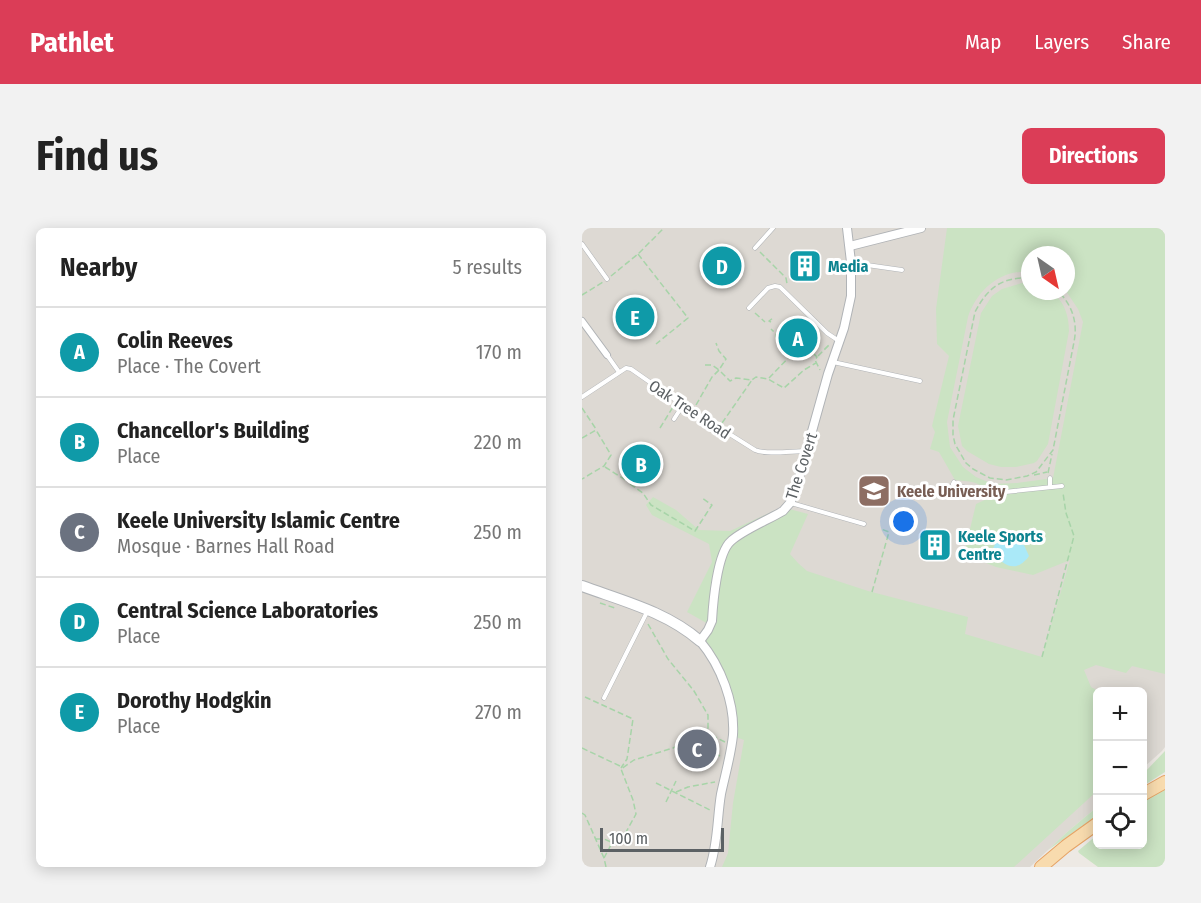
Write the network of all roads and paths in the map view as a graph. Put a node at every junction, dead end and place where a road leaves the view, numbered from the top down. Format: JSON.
{"nodes":[{"id":1,"x":664,"y":228,"type":"edge"},
{"id":2,"x":773,"y":228,"type":"edge"},
{"id":3,"x":847,"y":228,"type":"edge"},
{"id":4,"x":921,"y":228,"type":"edge"},
{"id":5,"x":850,"y":246,"type":"junction"},
{"id":6,"x":583,"y":247,"type":"edge"},
{"id":7,"x":755,"y":248,"type":"joint"},
{"id":8,"x":638,"y":254,"type":"junction"},
{"id":9,"x":851,"y":262,"type":"junction"},
{"id":10,"x":902,"y":270,"type":"dead end"},
{"id":11,"x":607,"y":279,"type":"junction"},
{"id":12,"x":1021,"y":279,"type":"edge"},
{"id":13,"x":785,"y":292,"type":"junction"},
{"id":14,"x":582,"y":295,"type":"edge"},
{"id":15,"x":1065,"y":300,"type":"edge"},
{"id":16,"x":749,"y":308,"type":"joint"},
{"id":17,"x":582,"y":321,"type":"edge"},
{"id":18,"x":765,"y":322,"type":"dead end"},
{"id":19,"x":771,"y":329,"type":"dead end"},
{"id":20,"x":839,"y":342,"type":"junction"},
{"id":21,"x":716,"y":343,"type":"dead end"},
{"id":22,"x":656,"y":344,"type":"dead end"},
{"id":23,"x":830,"y":344,"type":"dead end"},
{"id":24,"x":814,"y":354,"type":"dead end"},
{"id":25,"x":608,"y":355,"type":"joint"},
{"id":26,"x":803,"y":356,"type":"dead end"},
{"id":27,"x":817,"y":357,"type":"junction"},
{"id":28,"x":801,"y":358,"type":"dead end"},
{"id":29,"x":832,"y":362,"type":"junction"},
{"id":30,"x":816,"y":363,"type":"junction"},
{"id":31,"x":705,"y":365,"type":"dead end"},
{"id":32,"x":719,"y":370,"type":"junction"},
{"id":33,"x":820,"y":371,"type":"dead end"},
{"id":34,"x":619,"y":372,"type":"junction"},
{"id":35,"x":768,"y":379,"type":"junction"},
{"id":36,"x":752,"y":380,"type":"junction"},
{"id":37,"x":920,"y":381,"type":"dead end"},
{"id":38,"x":582,"y":397,"type":"edge"},
{"id":39,"x":674,"y":405,"type":"dead end"},
{"id":40,"x":683,"y":405,"type":"junction"},
{"id":41,"x":582,"y":408,"type":"edge"},
{"id":42,"x":693,"y":411,"type":"junction"},
{"id":43,"x":674,"y":419,"type":"dead end"},
{"id":44,"x":660,"y":428,"type":"dead end"},
{"id":45,"x":718,"y":428,"type":"junction"},
{"id":46,"x":596,"y":430,"type":"junction"},
{"id":47,"x":582,"y":438,"type":"edge"},
{"id":48,"x":1053,"y":450,"type":"junction"},
{"id":49,"x":807,"y":452,"type":"junction"},
{"id":50,"x":604,"y":466,"type":"junction"},
{"id":51,"x":1047,"y":472,"type":"junction"},
{"id":52,"x":1029,"y":475,"type":"junction"},
{"id":53,"x":582,"y":478,"type":"edge"},
{"id":54,"x":1050,"y":478,"type":"joint"},
{"id":55,"x":627,"y":481,"type":"dead end"},
{"id":56,"x":954,"y":482,"type":"dead end"},
{"id":57,"x":630,"y":484,"type":"dead end"},
{"id":58,"x":1062,"y":486,"type":"joint"},
{"id":59,"x":1050,"y":487,"type":"junction"},
{"id":60,"x":702,"y":498,"type":"dead end"},
{"id":61,"x":790,"y":503,"type":"junction"},
{"id":62,"x":864,"y":524,"type":"dead end"},
{"id":63,"x":880,"y":529,"type":"dead end"},
{"id":64,"x":582,"y":586,"type":"edge"},
{"id":65,"x":872,"y":592,"type":"dead end"},
{"id":66,"x":646,"y":614,"type":"junction"},
{"id":67,"x":700,"y":641,"type":"junction"},
{"id":68,"x":1042,"y":657,"type":"dead end"},
{"id":69,"x":585,"y":697,"type":"dead end"},
{"id":70,"x":604,"y":698,"type":"dead end"},
{"id":71,"x":708,"y":734,"type":"junction"},
{"id":72,"x":732,"y":743,"type":"junction"},
{"id":73,"x":582,"y":748,"type":"edge"},
{"id":74,"x":713,"y":752,"type":"junction"},
{"id":75,"x":729,"y":760,"type":"junction"},
{"id":76,"x":622,"y":768,"type":"junction"},
{"id":77,"x":704,"y":769,"type":"dead end"},
{"id":78,"x":725,"y":780,"type":"junction"},
{"id":79,"x":676,"y":781,"type":"dead end"},
{"id":80,"x":1165,"y":782,"type":"edge"},
{"id":81,"x":656,"y":783,"type":"dead end"},
{"id":82,"x":671,"y":791,"type":"junction"},
{"id":83,"x":675,"y":793,"type":"junction"},
{"id":84,"x":1147,"y":793,"type":"edge"},
{"id":85,"x":666,"y":802,"type":"dead end"},
{"id":86,"x":582,"y":813,"type":"edge"},
{"id":87,"x":719,"y":815,"type":"junction"},
{"id":88,"x":1093,"y":827,"type":"edge"},
{"id":89,"x":596,"y":839,"type":"junction"},
{"id":90,"x":612,"y":843,"type":"junction"},
{"id":91,"x":604,"y":858,"type":"junction"},
{"id":92,"x":606,"y":867,"type":"edge"},
{"id":93,"x":710,"y":867,"type":"edge"},
{"id":94,"x":1041,"y":867,"type":"edge"}],
"edges":[{"from":1,"to":8,"type":"path"},
{"from":2,"to":7,"type":"lane"},
{"from":3,"to":5,"type":"street","name":"The Covert"},
{"from":4,"to":5,"type":"street"},
{"from":5,"to":9,"type":"street","name":"The Covert"},
{"from":6,"to":11,"type":"lane"},
{"from":7,"to":13,"type":"path"},
{"from":8,"to":11,"type":"path"},
{"from":8,"to":22,"type":"path"},
{"from":9,"to":10,"type":"lane"},
{"from":9,"to":20,"type":"street","name":"The Covert"},
{"from":11,"to":14,"type":"path"},
{"from":12,"to":52,"type":"path"},
{"from":13,"to":16,"type":"lane"},
{"from":13,"to":20,"type":"lane"},
{"from":15,"to":48,"type":"path"},
{"from":16,"to":18,"type":"path"},
{"from":17,"to":25,"type":"street"},
{"from":19,"to":35,"type":"path"},
{"from":20,"to":29,"type":"street","name":"The Covert"},
{"from":21,"to":32,"type":"path"},
{"from":23,"to":27,"type":"path"},
{"from":24,"to":27,"type":"path"},
{"from":25,"to":34,"type":"lane"},
{"from":26,"to":28,"type":"path"},
{"from":27,"to":30,"type":"path"},
{"from":29,"to":37,"type":"lane"},
{"from":29,"to":49,"type":"street","name":"The Covert"},
{"from":30,"to":33,"type":"path"},
{"from":30,"to":35,"type":"path"},
{"from":31,"to":32,"type":"path"},
{"from":32,"to":36,"type":"path"},
{"from":32,"to":42,"type":"path"},
{"from":34,"to":38,"type":"lane"},
{"from":34,"to":40,"type":"lane","name":"Oak Tree Road"},
{"from":35,"to":36,"type":"path"},
{"from":36,"to":45,"type":"path"},
{"from":39,"to":44,"type":"path"},
{"from":40,"to":42,"type":"lane","name":"Oak Tree Road"},
{"from":40,"to":43,"type":"lane"},
{"from":41,"to":46,"type":"path"},
{"from":42,"to":45,"type":"lane","name":"Oak Tree Road"},
{"from":45,"to":49,"type":"lane","name":"Oak Tree Road"},
{"from":46,"to":47,"type":"path"},
{"from":46,"to":50,"type":"path"},
{"from":48,"to":51,"type":"path"},
{"from":48,"to":52,"type":"path"},
{"from":49,"to":61,"type":"street","name":"The Covert"},
{"from":50,"to":53,"type":"path"},
{"from":50,"to":55,"type":"path"},
{"from":51,"to":52,"type":"path"},
{"from":51,"to":54,"type":"path"},
{"from":54,"to":59,"type":"lane"},
{"from":56,"to":59,"type":"lane"},
{"from":57,"to":60,"type":"path"},
{"from":58,"to":59,"type":"lane"},
{"from":58,"to":68,"type":"path"},
{"from":61,"to":62,"type":"lane"},
{"from":61,"to":67,"type":"street","name":"The Covert"},
{"from":63,"to":65,"type":"path"},
{"from":64,"to":66,"type":"street"},
{"from":66,"to":67,"type":"street"},
{"from":66,"to":70,"type":"lane"},
{"from":66,"to":71,"type":"path"},
{"from":67,"to":72,"type":"street"},
{"from":69,"to":76,"type":"path"},
{"from":71,"to":72,"type":"path"},
{"from":71,"to":74,"type":"path"},
{"from":71,"to":76,"type":"path"},
{"from":72,"to":75,"type":"street"},
{"from":73,"to":76,"type":"path"},
{"from":74,"to":75,"type":"path"},
{"from":74,"to":77,"type":"path"},
{"from":75,"to":78,"type":"street"},
{"from":76,"to":90,"type":"path"},
{"from":78,"to":83,"type":"path"},
{"from":78,"to":87,"type":"street"},
{"from":79,"to":82,"type":"path"},
{"from":80,"to":84,"type":"main road"},
{"from":81,"to":82,"type":"path"},
{"from":82,"to":83,"type":"path"},
{"from":82,"to":85,"type":"path"},
{"from":83,"to":87,"type":"path"},
{"from":86,"to":89,"type":"path"},
{"from":87,"to":93,"type":"street"},
{"from":88,"to":94,"type":"main road"},
{"from":89,"to":90,"type":"path"},
{"from":89,"to":91,"type":"path"},
{"from":90,"to":91,"type":"path"},
{"from":91,"to":92,"type":"path"}]}
